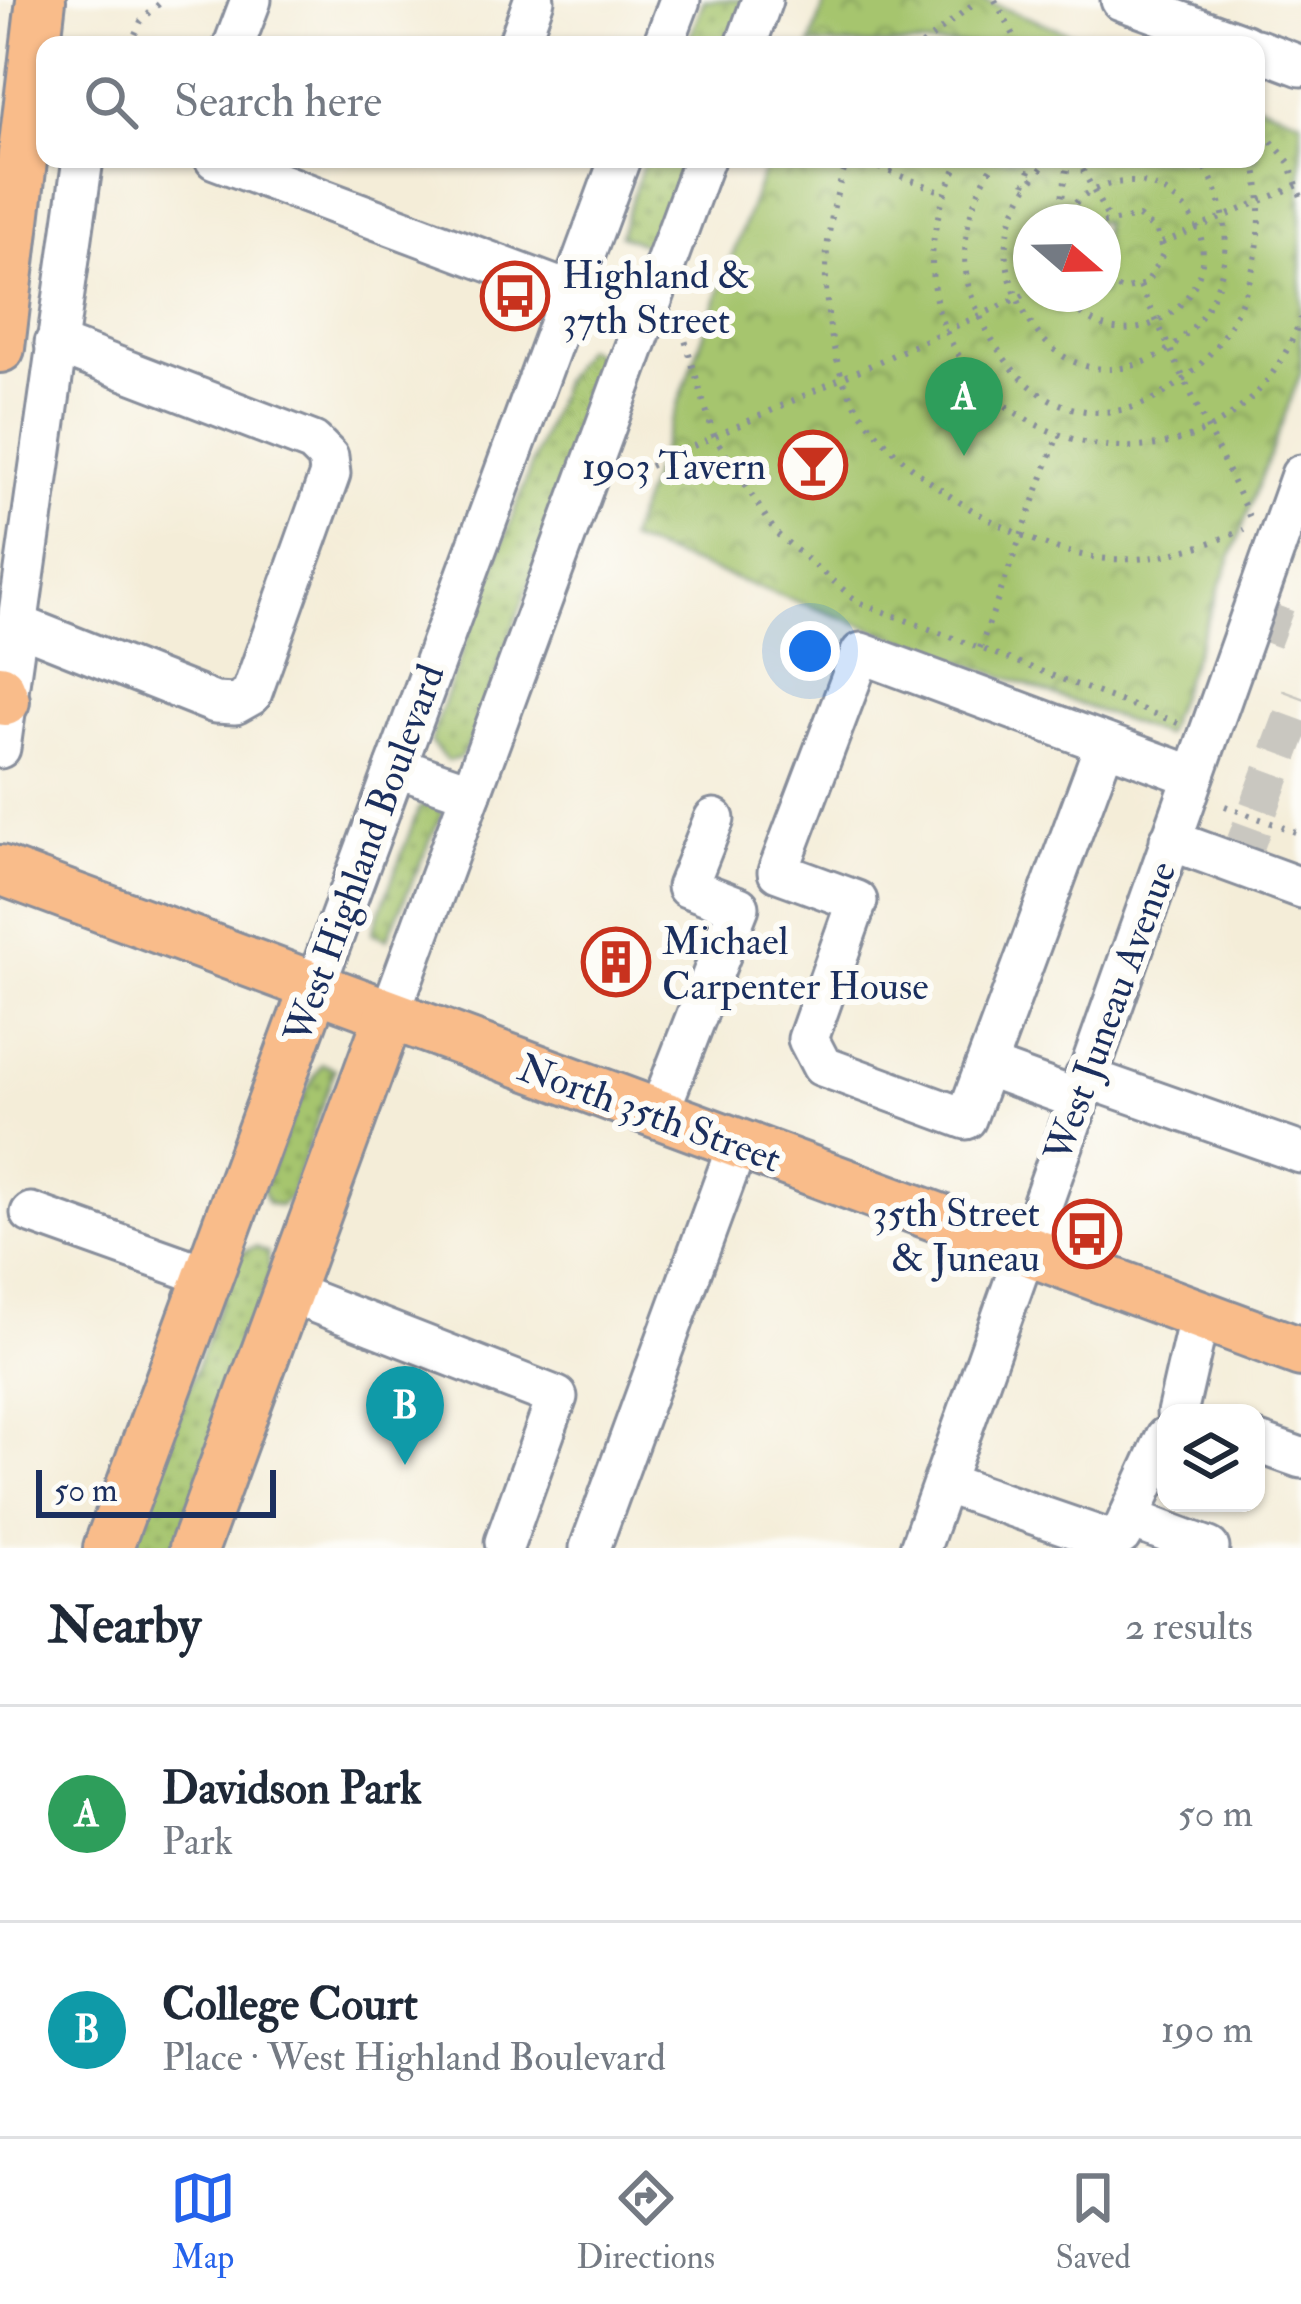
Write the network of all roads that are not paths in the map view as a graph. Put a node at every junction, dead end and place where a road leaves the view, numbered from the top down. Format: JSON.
{"nodes":[{"id":1,"x":41,"y":0,"type":"edge"},
{"id":2,"x":251,"y":0,"type":"edge"},
{"id":3,"x":534,"y":0,"type":"edge"},
{"id":4,"x":680,"y":0,"type":"edge"},
{"id":5,"x":762,"y":0,"type":"edge"},
{"id":6,"x":1121,"y":0,"type":"edge"},
{"id":7,"x":237,"y":36,"type":"edge"},
{"id":8,"x":521,"y":36,"type":"edge"},
{"id":9,"x":666,"y":36,"type":"edge"},
{"id":10,"x":749,"y":36,"type":"edge"},
{"id":11,"x":1220,"y":36,"type":"edge"},
{"id":12,"x":1265,"y":52,"type":"edge"},
{"id":13,"x":1301,"y":66,"type":"edge"},
{"id":14,"x":26,"y":87,"type":"edge"},
{"id":15,"x":82,"y":168,"type":"edge"},
{"id":16,"x":238,"y":168,"type":"edge"},
{"id":17,"x":617,"y":168,"type":"edge"},
{"id":18,"x":702,"y":168,"type":"edge"},
{"id":19,"x":568,"y":294,"type":"junction"},
{"id":20,"x":663,"y":325,"type":"junction"},
{"id":21,"x":55,"y":343,"type":"junction"},
{"id":22,"x":0,"y":348,"type":"edge"},
{"id":23,"x":1301,"y":475,"type":"edge"},
{"id":24,"x":1276,"y":545,"type":"edge"},
{"id":25,"x":21,"y":626,"type":"junction"},
{"id":26,"x":2,"y":713,"type":"edge"},
{"id":27,"x":1105,"y":744,"type":"junction"},
{"id":28,"x":396,"y":767,"type":"junction"},
{"id":29,"x":1193,"y":776,"type":"junction"},
{"id":30,"x":471,"y":793,"type":"junction"},
{"id":31,"x":713,"y":818,"type":"dead end"},
{"id":32,"x":1170,"y":840,"type":"junction"},
{"id":33,"x":4,"y":862,"type":"edge"},
{"id":34,"x":1301,"y":888,"type":"edge"},
{"id":35,"x":314,"y":989,"type":"junction"},
{"id":36,"x":389,"y":1016,"type":"junction"},
{"id":37,"x":986,"y":1066,"type":"junction"},
{"id":38,"x":1081,"y":1088,"type":"junction"},
{"id":39,"x":657,"y":1117,"type":"junction"},
{"id":40,"x":738,"y":1144,"type":"junction"},
{"id":41,"x":1301,"y":1153,"type":"edge"},
{"id":42,"x":31,"y":1213,"type":"dead end"},
{"id":43,"x":1023,"y":1249,"type":"junction"},
{"id":44,"x":208,"y":1276,"type":"junction"},
{"id":45,"x":288,"y":1292,"type":"junction"},
{"id":46,"x":1200,"y":1313,"type":"junction"},
{"id":47,"x":1301,"y":1352,"type":"edge"},
{"id":48,"x":1179,"y":1404,"type":"edge"},
{"id":49,"x":1265,"y":1445,"type":"edge"},
{"id":50,"x":1157,"y":1457,"type":"edge"},
{"id":51,"x":1301,"y":1458,"type":"edge"},
{"id":52,"x":944,"y":1483,"type":"junction"},
{"id":53,"x":1130,"y":1517,"type":"junction"},
{"id":54,"x":505,"y":1542,"type":"dead end"},
{"id":55,"x":108,"y":1548,"type":"edge"},
{"id":56,"x":194,"y":1548,"type":"edge"},
{"id":57,"x":590,"y":1548,"type":"edge"},
{"id":58,"x":920,"y":1548,"type":"edge"},
{"id":59,"x":1209,"y":1548,"type":"edge"}],
"edges":[{"from":1,"to":14,"type":"main road"},
{"from":2,"to":7,"type":"street"},
{"from":3,"to":8,"type":"street"},
{"from":4,"to":9,"type":"street"},
{"from":5,"to":10,"type":"street"},
{"from":6,"to":11,"type":"street"},
{"from":12,"to":13,"type":"street"},
{"from":14,"to":22,"type":"main road"},
{"from":15,"to":21,"type":"street"},
{"from":16,"to":19,"type":"street"},
{"from":17,"to":19,"type":"street","name":"West Highland Boulevard"},
{"from":18,"to":20,"type":"street","name":"West Highland Boulevard"},
{"from":19,"to":20,"type":"street"},
{"from":19,"to":28,"type":"street","name":"West Highland Boulevard"},
{"from":20,"to":30,"type":"street","name":"West Highland Boulevard"},
{"from":21,"to":25,"type":"street"},
{"from":21,"to":25,"type":"street"},
{"from":23,"to":24,"type":"street","name":"West Juneau Avenue"},
{"from":24,"to":29,"type":"street","name":"West Juneau Avenue"},
{"from":25,"to":26,"type":"street"},
{"from":27,"to":29,"type":"street"},
{"from":27,"to":37,"type":"street"},
{"from":27,"to":37,"type":"street"},
{"from":28,"to":30,"type":"street"},
{"from":28,"to":35,"type":"street","name":"West Highland Boulevard"},
{"from":29,"to":32,"type":"street","name":"West Juneau Avenue"},
{"from":30,"to":36,"type":"street","name":"West Highland Boulevard"},
{"from":31,"to":39,"type":"street"},
{"from":32,"to":34,"type":"street"},
{"from":32,"to":38,"type":"street","name":"West Juneau Avenue"},
{"from":33,"to":35,"type":"main road","name":"North 35th Street"},
{"from":35,"to":36,"type":"main road","name":"North 35th Street"},
{"from":35,"to":44,"type":"main road","name":"West Highland Boulevard"},
{"from":36,"to":39,"type":"main road","name":"North 35th Street"},
{"from":36,"to":45,"type":"main road","name":"West Highland Boulevard"},
{"from":37,"to":38,"type":"street"},
{"from":38,"to":41,"type":"street"},
{"from":38,"to":43,"type":"street","name":"West Juneau Avenue"},
{"from":39,"to":40,"type":"main road","name":"North 35th Street"},
{"from":40,"to":43,"type":"main road","name":"North 35th Street"},
{"from":40,"to":57,"type":"street"},
{"from":42,"to":44,"type":"street"},
{"from":43,"to":46,"type":"main road","name":"North 35th Street"},
{"from":43,"to":52,"type":"street","name":"West Juneau Avenue"},
{"from":44,"to":55,"type":"main road","name":"West Highland Boulevard"},
{"from":45,"to":54,"type":"street"},
{"from":45,"to":56,"type":"main road","name":"West Highland Boulevard"},
{"from":46,"to":47,"type":"main road","name":"North 35th Street"},
{"from":46,"to":48,"type":"street"},
{"from":49,"to":51,"type":"street"},
{"from":50,"to":53,"type":"street"},
{"from":52,"to":53,"type":"street"},
{"from":52,"to":58,"type":"street","name":"West Juneau Avenue"},
{"from":53,"to":59,"type":"street"}]}
